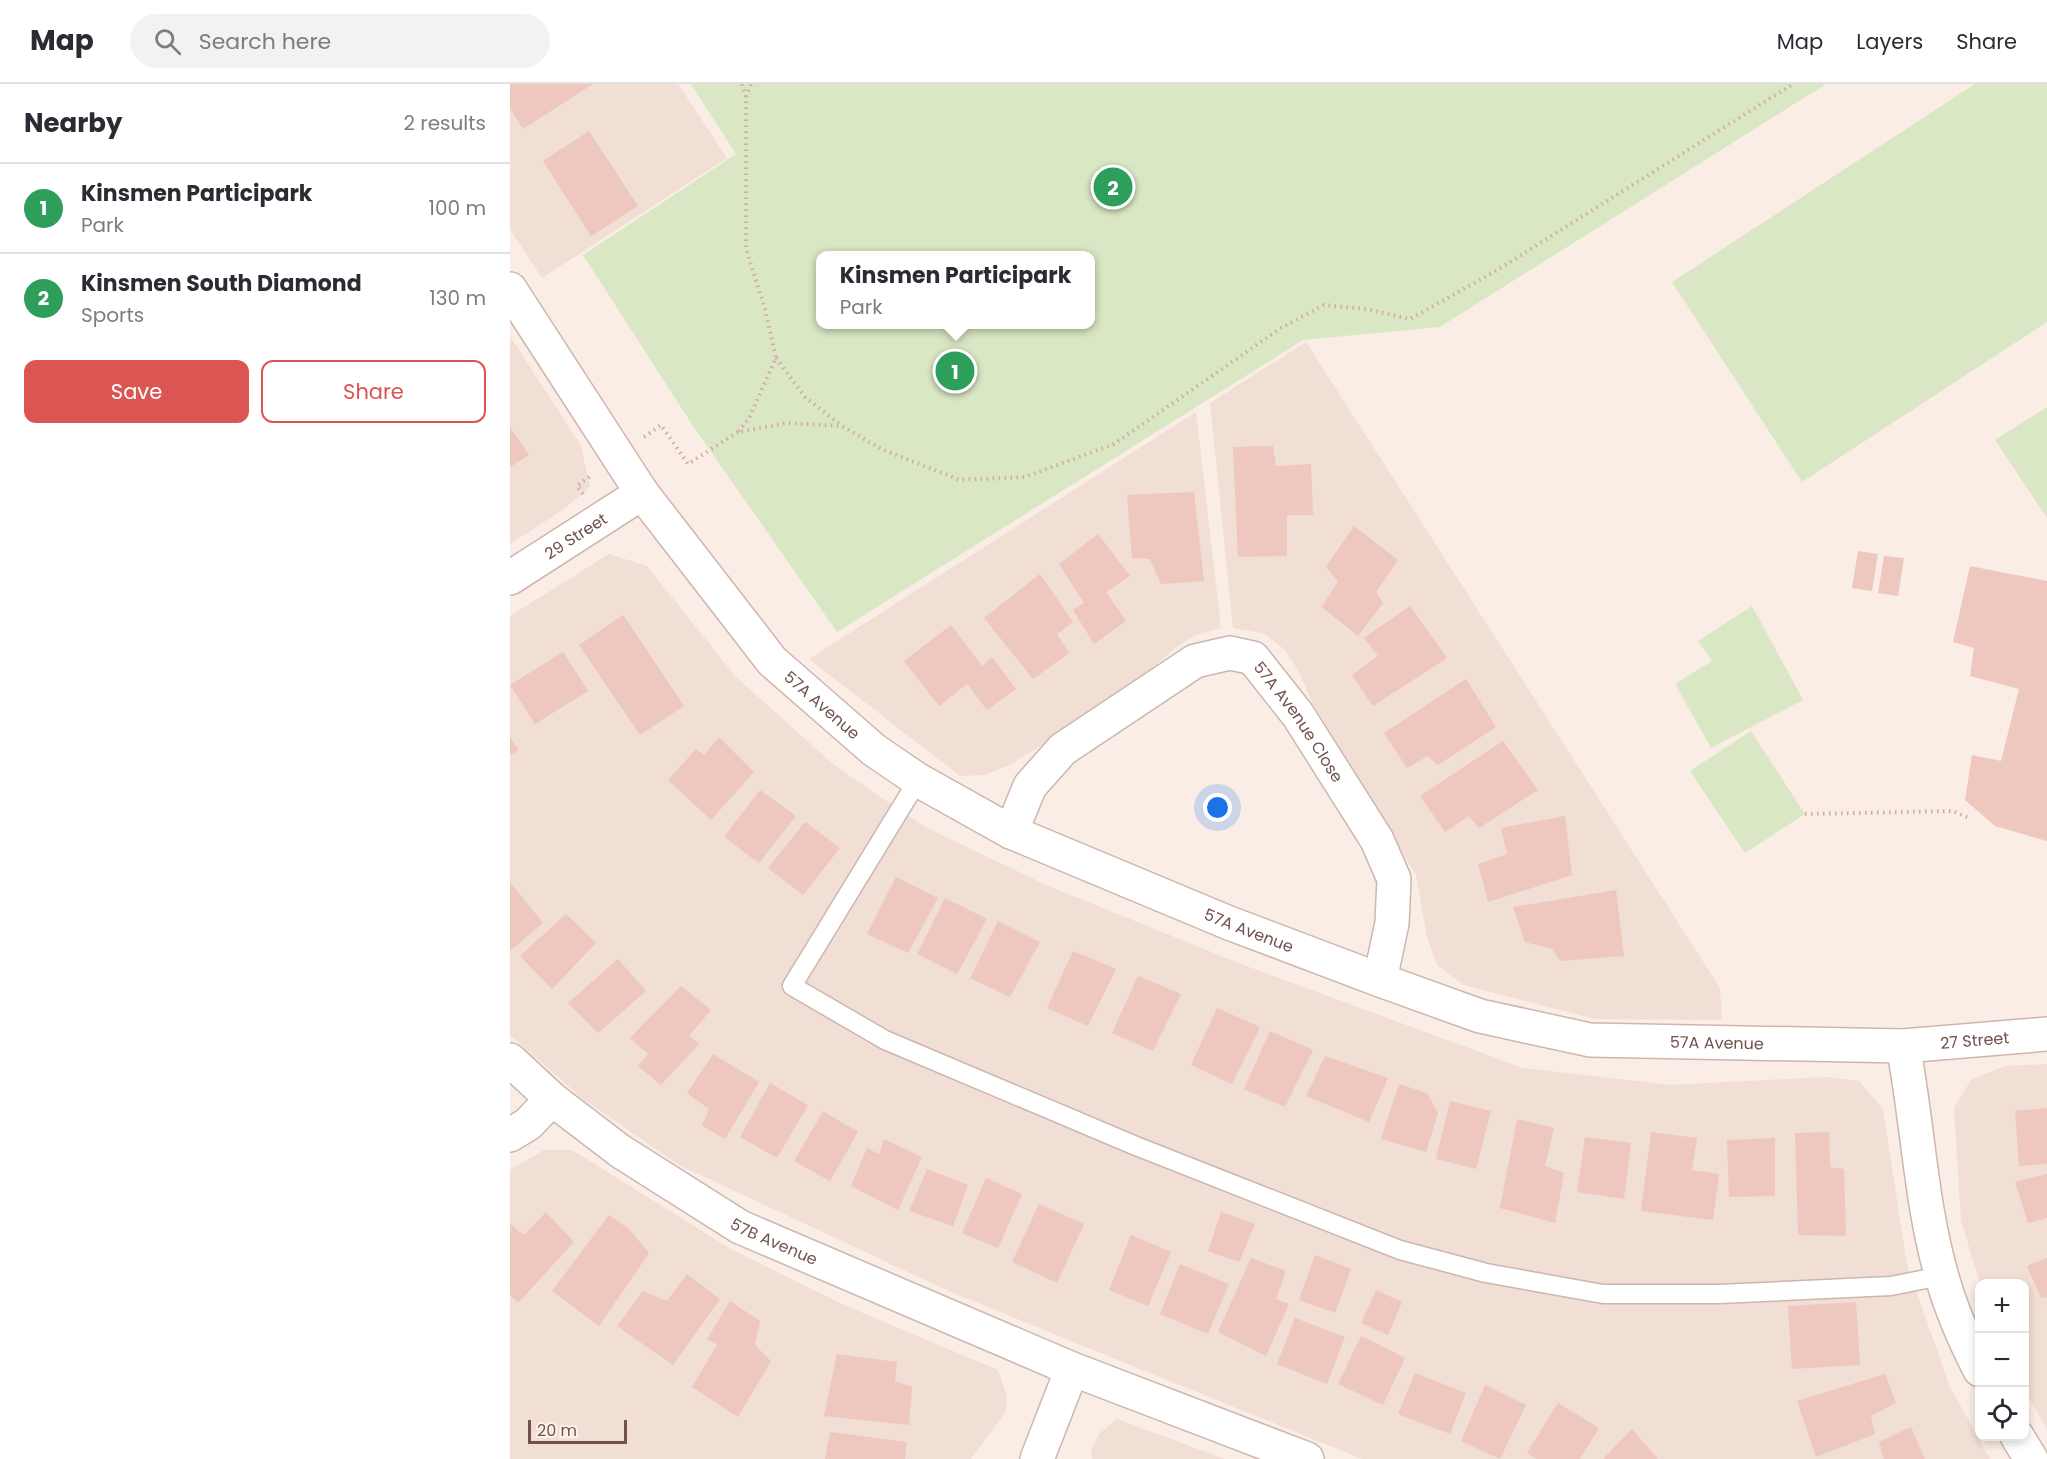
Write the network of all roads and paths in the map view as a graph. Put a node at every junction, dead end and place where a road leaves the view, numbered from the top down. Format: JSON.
{"nodes":[{"id":1,"x":742,"y":84,"type":"edge"},
{"id":2,"x":751,"y":84,"type":"edge"},
{"id":3,"x":1793,"y":84,"type":"edge"},
{"id":4,"x":746,"y":98,"type":"junction"},
{"id":5,"x":510,"y":289,"type":"edge"},
{"id":6,"x":776,"y":358,"type":"junction"},
{"id":7,"x":842,"y":426,"type":"junction"},
{"id":8,"x":738,"y":432,"type":"junction"},
{"id":9,"x":645,"y":436,"type":"dead end"},
{"id":10,"x":642,"y":493,"type":"junction"},
{"id":11,"x":510,"y":578,"type":"edge"},
{"id":12,"x":918,"y":780,"type":"junction"},
{"id":13,"x":1805,"y":813,"type":"dead end"},
{"id":14,"x":1971,"y":819,"type":"dead end"},
{"id":15,"x":1011,"y":832,"type":"junction"},
{"id":16,"x":1380,"y":980,"type":"junction"},
{"id":17,"x":2047,"y":1034,"type":"edge"},
{"id":18,"x":1903,"y":1046,"type":"junction"},
{"id":19,"x":510,"y":1060,"type":"edge"},
{"id":20,"x":552,"y":1099,"type":"junction"},
{"id":21,"x":510,"y":1136,"type":"edge"},
{"id":22,"x":1941,"y":1276,"type":"junction"},
{"id":23,"x":1975,"y":1358,"type":"edge"},
{"id":24,"x":1072,"y":1369,"type":"junction"},
{"id":25,"x":2020,"y":1441,"type":"edge"},
{"id":26,"x":1037,"y":1459,"type":"edge"},
{"id":27,"x":1307,"y":1459,"type":"edge"},
{"id":28,"x":2031,"y":1459,"type":"edge"}],
"edges":[{"from":1,"to":4,"type":"path"},
{"from":2,"to":4,"type":"path"},
{"from":3,"to":7,"type":"path"},
{"from":4,"to":6,"type":"path"},
{"from":5,"to":10,"type":"street","name":"57A Avenue"},
{"from":6,"to":7,"type":"path"},
{"from":6,"to":8,"type":"path"},
{"from":7,"to":8,"type":"path"},
{"from":8,"to":9,"type":"path"},
{"from":10,"to":11,"type":"street","name":"29 Street"},
{"from":10,"to":12,"type":"street","name":"57A Avenue"},
{"from":12,"to":15,"type":"street","name":"57A Avenue"},
{"from":12,"to":22,"type":"lane"},
{"from":13,"to":14,"type":"path"},
{"from":15,"to":16,"type":"street","name":"57A Avenue"},
{"from":15,"to":16,"type":"street","name":"57A Avenue Close"},
{"from":16,"to":18,"type":"street","name":"57A Avenue"},
{"from":17,"to":18,"type":"street","name":"27 Street"},
{"from":18,"to":22,"type":"street"},
{"from":19,"to":20,"type":"street","name":"57B Avenue"},
{"from":20,"to":21,"type":"street"},
{"from":20,"to":24,"type":"street","name":"57B Avenue"},
{"from":22,"to":23,"type":"street"},
{"from":24,"to":26,"type":"street"},
{"from":24,"to":27,"type":"street","name":"57B Avenue"},
{"from":25,"to":28,"type":"street"}]}
